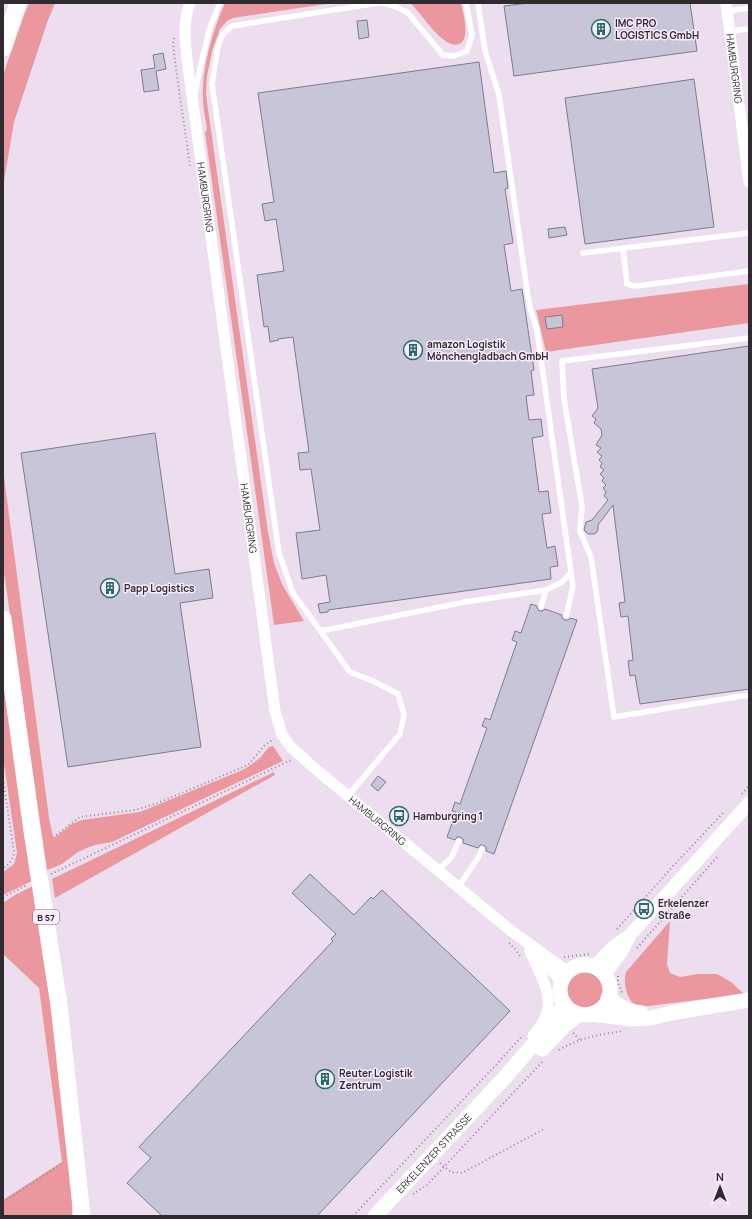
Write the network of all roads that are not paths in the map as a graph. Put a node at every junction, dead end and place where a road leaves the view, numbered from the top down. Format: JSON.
{"nodes":[{"id":1,"x":18,"y":3,"type":"edge"},
{"id":2,"x":190,"y":3,"type":"edge"},
{"id":3,"x":220,"y":3,"type":"edge"},
{"id":4,"x":378,"y":3,"type":"edge"},
{"id":5,"x":382,"y":3,"type":"edge"},
{"id":6,"x":466,"y":3,"type":"edge"},
{"id":7,"x":478,"y":3,"type":"edge"},
{"id":8,"x":727,"y":7,"type":"edge"},
{"id":9,"x":749,"y":8,"type":"edge"},
{"id":10,"x":749,"y":30,"type":"edge"},
{"id":11,"x":730,"y":31,"type":"junction"},
{"id":12,"x":3,"y":48,"type":"edge"},
{"id":13,"x":193,"y":104,"type":"junction"},
{"id":14,"x":749,"y":182,"type":"edge"},
{"id":15,"x":749,"y":233,"type":"edge"},
{"id":16,"x":623,"y":248,"type":"junction"},
{"id":17,"x":583,"y":253,"type":"dead end"},
{"id":18,"x":749,"y":271,"type":"edge"},
{"id":19,"x":749,"y":338,"type":"edge"},
{"id":20,"x":571,"y":572,"type":"junction"},
{"id":21,"x":546,"y":590,"type":"junction"},
{"id":22,"x":541,"y":607,"type":"dead end"},
{"id":23,"x":566,"y":616,"type":"dead end"},
{"id":24,"x":3,"y":619,"type":"edge"},
{"id":25,"x":321,"y":631,"type":"junction"},
{"id":26,"x":749,"y":695,"type":"edge"},
{"id":27,"x":348,"y":796,"type":"junction"},
{"id":28,"x":744,"y":800,"type":"edge"},
{"id":29,"x":459,"y":841,"type":"dead end"},
{"id":30,"x":482,"y":849,"type":"dead end"},
{"id":31,"x":438,"y":870,"type":"junction"},
{"id":32,"x":458,"y":887,"type":"junction"},
{"id":33,"x":510,"y":930,"type":"junction"},
{"id":34,"x":530,"y":951,"type":"junction"},
{"id":35,"x":599,"y":971,"type":"junction"},
{"id":36,"x":565,"y":976,"type":"junction"},
{"id":37,"x":608,"y":998,"type":"junction"},
{"id":38,"x":749,"y":1000,"type":"edge"},
{"id":39,"x":564,"y":1003,"type":"junction"},
{"id":40,"x":676,"y":1012,"type":"junction"},
{"id":41,"x":585,"y":1014,"type":"junction"},
{"id":42,"x":506,"y":1076,"type":"junction"},
{"id":43,"x":82,"y":1216,"type":"edge"},
{"id":44,"x":375,"y":1216,"type":"edge"}],
"edges":[{"from":1,"to":12,"type":"main road"},
{"from":2,"to":13,"type":"street","name":"HAMBURGRING"},
{"from":3,"to":13,"type":"lane"},
{"from":4,"to":25,"type":"lane"},
{"from":5,"to":6,"type":"lane"},
{"from":7,"to":20,"type":"lane"},
{"from":8,"to":9,"type":"lane"},
{"from":8,"to":11,"type":"street","name":"HAMBURGRING"},
{"from":10,"to":11,"type":"lane"},
{"from":11,"to":14,"type":"street","name":"HAMBURGRING"},
{"from":13,"to":27,"type":"street","name":"HAMBURGRING"},
{"from":15,"to":16,"type":"lane"},
{"from":16,"to":17,"type":"lane"},
{"from":16,"to":18,"type":"lane"},
{"from":19,"to":26,"type":"lane"},
{"from":20,"to":21,"type":"lane"},
{"from":20,"to":23,"type":"lane"},
{"from":21,"to":22,"type":"lane"},
{"from":21,"to":25,"type":"lane"},
{"from":24,"to":43,"type":"main road","number":"B 57"},
{"from":25,"to":27,"type":"lane"},
{"from":27,"to":31,"type":"street","name":"HAMBURGRING"},
{"from":28,"to":35,"type":"street"},
{"from":29,"to":31,"type":"lane"},
{"from":30,"to":32,"type":"lane"},
{"from":31,"to":32,"type":"street","name":"HAMBURGRING"},
{"from":32,"to":33,"type":"street","name":"HAMBURGRING"},
{"from":33,"to":34,"type":"street"},
{"from":33,"to":36,"type":"street"},
{"from":34,"to":36,"type":"street"},
{"from":34,"to":42,"type":"street","name":"ERKELENZER STRASSE"},
{"from":35,"to":36,"type":"main road"},
{"from":35,"to":37,"type":"main road"},
{"from":36,"to":39,"type":"main road"},
{"from":37,"to":40,"type":"main road"},
{"from":37,"to":41,"type":"main road"},
{"from":38,"to":40,"type":"main road"},
{"from":39,"to":41,"type":"main road"},
{"from":39,"to":42,"type":"main road"},
{"from":40,"to":41,"type":"main road"},
{"from":41,"to":42,"type":"main road"},
{"from":42,"to":44,"type":"main road","name":"ERKELENZER STRASSE"}]}
